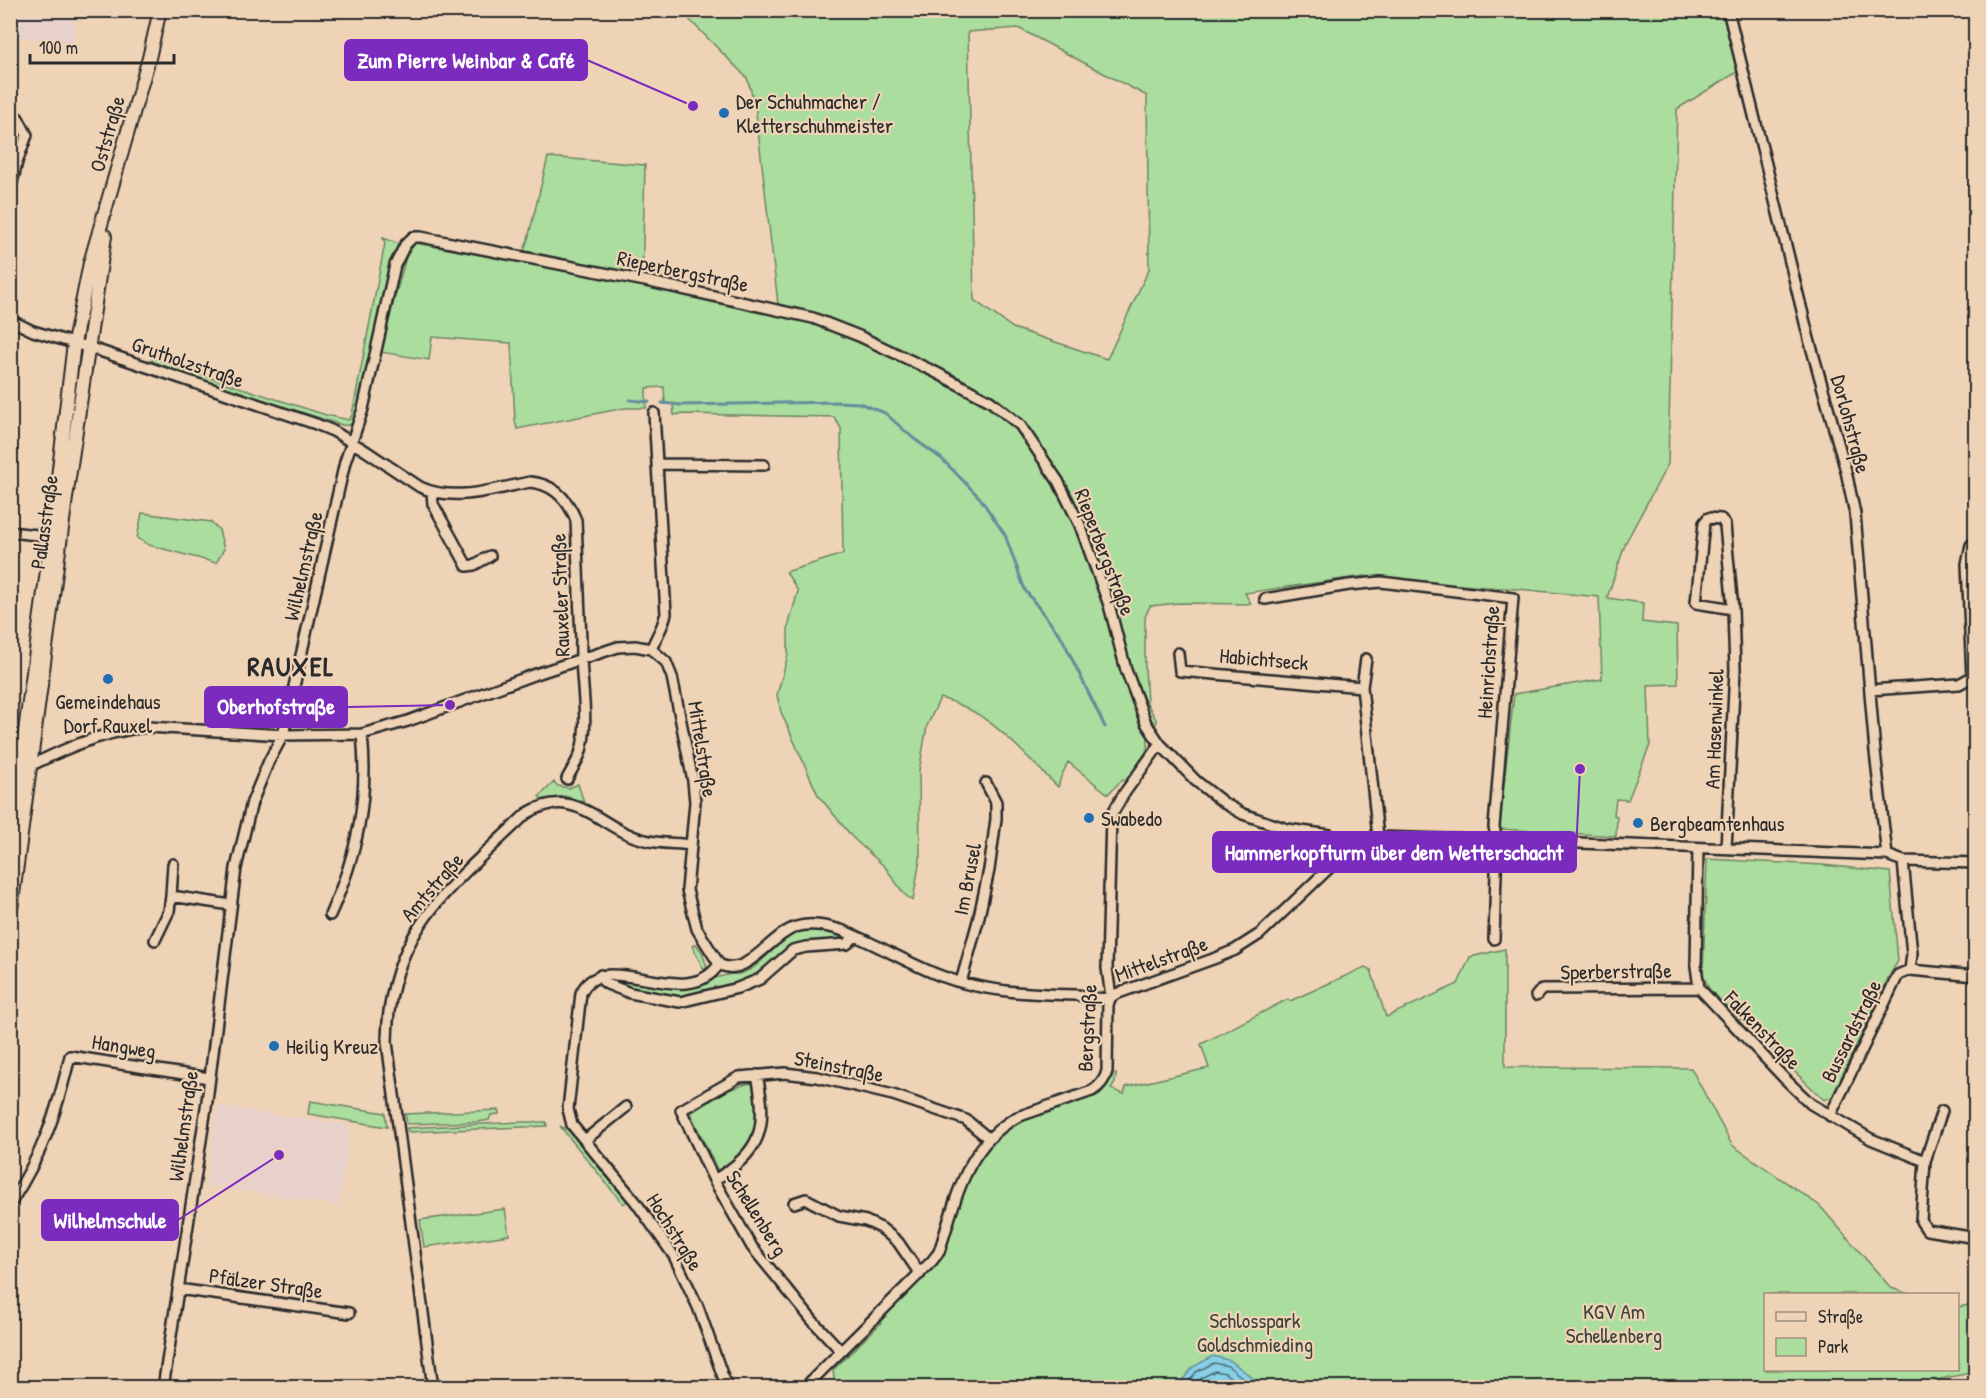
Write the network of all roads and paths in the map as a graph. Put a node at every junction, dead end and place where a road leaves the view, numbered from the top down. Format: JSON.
{"nodes":[{"id":1,"x":160,"y":10,"type":"edge"},
{"id":2,"x":1728,"y":10,"type":"edge"},
{"id":3,"x":10,"y":112,"type":"edge"},
{"id":4,"x":10,"y":191,"type":"edge"},
{"id":5,"x":109,"y":199,"type":"junction"},
{"id":6,"x":412,"y":237,"type":"joint"},
{"id":7,"x":10,"y":320,"type":"edge"},
{"id":8,"x":74,"y":343,"type":"junction"},
{"id":9,"x":88,"y":347,"type":"junction"},
{"id":10,"x":654,"y":413,"type":"dead end"},
{"id":11,"x":351,"y":442,"type":"junction"},
{"id":12,"x":657,"y":464,"type":"junction"},
{"id":13,"x":764,"y":465,"type":"dead end"},
{"id":14,"x":432,"y":492,"type":"junction"},
{"id":15,"x":10,"y":531,"type":"edge"},
{"id":16,"x":56,"y":537,"type":"junction"},
{"id":17,"x":1971,"y":546,"type":"dead end"},
{"id":18,"x":490,"y":556,"type":"dead end"},
{"id":19,"x":1265,"y":599,"type":"dead end"},
{"id":20,"x":1733,"y":609,"type":"junction"},
{"id":21,"x":651,"y":649,"type":"junction"},
{"id":22,"x":1178,"y":654,"type":"dead end"},
{"id":23,"x":1366,"y":659,"type":"dead end"},
{"id":24,"x":580,"y":660,"type":"junction"},
{"id":25,"x":1362,"y":687,"type":"junction"},
{"id":26,"x":1870,"y":690,"type":"junction"},
{"id":27,"x":362,"y":734,"type":"junction"},
{"id":28,"x":283,"y":735,"type":"junction"},
{"id":29,"x":1160,"y":744,"type":"junction"},
{"id":30,"x":32,"y":764,"type":"junction"},
{"id":31,"x":15,"y":774,"type":"edge"},
{"id":32,"x":567,"y":779,"type":"dead end"},
{"id":33,"x":986,"y":783,"type":"dead end"},
{"id":34,"x":1378,"y":837,"type":"junction"},
{"id":35,"x":10,"y":840,"type":"edge"},
{"id":36,"x":1497,"y":840,"type":"junction"},
{"id":37,"x":691,"y":845,"type":"junction"},
{"id":38,"x":1698,"y":848,"type":"junction"},
{"id":39,"x":1726,"y":849,"type":"junction"},
{"id":40,"x":1346,"y":853,"type":"junction"},
{"id":41,"x":1887,"y":855,"type":"junction"},
{"id":42,"x":1903,"y":861,"type":"junction"},
{"id":43,"x":1976,"y":863,"type":"edge"},
{"id":44,"x":173,"y":864,"type":"dead end"},
{"id":45,"x":171,"y":896,"type":"junction"},
{"id":46,"x":231,"y":905,"type":"junction"},
{"id":47,"x":330,"y":915,"type":"dead end"},
{"id":48,"x":10,"y":917,"type":"edge"},
{"id":49,"x":855,"y":936,"type":"junction"},
{"id":50,"x":1494,"y":939,"type":"dead end"},
{"id":51,"x":155,"y":940,"type":"dead end"},
{"id":52,"x":719,"y":964,"type":"junction"},
{"id":53,"x":1910,"y":970,"type":"junction"},
{"id":54,"x":601,"y":975,"type":"junction"},
{"id":55,"x":1976,"y":976,"type":"edge"},
{"id":56,"x":961,"y":982,"type":"junction"},
{"id":57,"x":1699,"y":988,"type":"junction"},
{"id":58,"x":1536,"y":996,"type":"dead end"},
{"id":59,"x":1111,"y":997,"type":"junction"},
{"id":60,"x":757,"y":1075,"type":"junction"},
{"id":61,"x":209,"y":1078,"type":"junction"},
{"id":62,"x":626,"y":1107,"type":"dead end"},
{"id":63,"x":681,"y":1110,"type":"joint"},
{"id":64,"x":1942,"y":1111,"type":"dead end"},
{"id":65,"x":1830,"y":1116,"type":"junction"},
{"id":66,"x":988,"y":1138,"type":"junction"},
{"id":67,"x":585,"y":1140,"type":"junction"},
{"id":68,"x":1925,"y":1161,"type":"junction"},
{"id":69,"x":714,"y":1180,"type":"junction"},
{"id":70,"x":795,"y":1203,"type":"dead end"},
{"id":71,"x":10,"y":1204,"type":"edge"},
{"id":72,"x":1976,"y":1238,"type":"edge"},
{"id":73,"x":920,"y":1274,"type":"junction"},
{"id":74,"x":178,"y":1288,"type":"junction"},
{"id":75,"x":349,"y":1313,"type":"dead end"},
{"id":76,"x":842,"y":1351,"type":"junction"},
{"id":77,"x":163,"y":1388,"type":"edge"},
{"id":78,"x":433,"y":1388,"type":"edge"},
{"id":79,"x":727,"y":1388,"type":"edge"},
{"id":80,"x":804,"y":1388,"type":"edge"}],
"edges":[{"from":1,"to":5,"type":"main road","name":"Oststraße"},
{"from":2,"to":26,"type":"street","name":"Dorlohstraße"},
{"from":3,"to":4,"type":"street"},
{"from":5,"to":8,"type":"main road","name":"Oststraße"},
{"from":5,"to":9,"type":"main road","name":"Oststraße"},
{"from":6,"to":11,"type":"street","name":"Wilhelmstraße"},
{"from":6,"to":29,"type":"street","name":"Rieperbergstraße"},
{"from":7,"to":8,"type":"street","name":"Grutholzstraße"},
{"from":8,"to":9,"type":"street","name":"Grutholzstraße"},
{"from":8,"to":16,"type":"main road","name":"Pallasstraße"},
{"from":9,"to":11,"type":"street","name":"Grutholzstraße"},
{"from":9,"to":16,"type":"main road","name":"Pallasstraße"},
{"from":10,"to":12,"type":"street"},
{"from":11,"to":14,"type":"street","name":"Rauxeler Straße"},
{"from":11,"to":28,"type":"street","name":"Wilhelmstraße"},
{"from":12,"to":13,"type":"street"},
{"from":12,"to":21,"type":"street"},
{"from":14,"to":18,"type":"street"},
{"from":14,"to":24,"type":"street","name":"Rauxeler Straße"},
{"from":15,"to":16,"type":"street"},
{"from":16,"to":30,"type":"main road","name":"Pallasstraße"},
{"from":16,"to":31,"type":"main road","name":"Pallasstraße"},
{"from":17,"to":26,"type":"street"},
{"from":19,"to":36,"type":"street","name":"Heinrichstraße"},
{"from":20,"to":20,"type":"street","name":"Am Hasenwinkel"},
{"from":20,"to":39,"type":"street","name":"Am Hasenwinkel"},
{"from":21,"to":24,"type":"street"},
{"from":21,"to":37,"type":"street","name":"Mittelstraße"},
{"from":22,"to":25,"type":"street","name":"Habichtseck"},
{"from":23,"to":25,"type":"street"},
{"from":24,"to":27,"type":"street"},
{"from":24,"to":32,"type":"street","name":"Rauxeler Straße"},
{"from":25,"to":34,"type":"street"},
{"from":26,"to":41,"type":"street","name":"Dorlohstraße"},
{"from":27,"to":28,"type":"street"},
{"from":27,"to":47,"type":"street"},
{"from":28,"to":30,"type":"street"},
{"from":28,"to":46,"type":"street","name":"Wilhelmstraße"},
{"from":29,"to":40,"type":"street","name":"Rieperbergstraße"},
{"from":29,"to":59,"type":"street","name":"Bergstraße"},
{"from":30,"to":31,"type":"street"},
{"from":30,"to":48,"type":"main road","name":"Pallasstraße"},
{"from":31,"to":35,"type":"main road","name":"Pallasstraße"},
{"from":33,"to":56,"type":"street","name":"Im Brusel"},
{"from":34,"to":36,"type":"street"},
{"from":34,"to":40,"type":"street"},
{"from":36,"to":38,"type":"street"},
{"from":36,"to":50,"type":"street","name":"Heinrichstraße"},
{"from":37,"to":52,"type":"street","name":"Mittelstraße"},
{"from":37,"to":78,"type":"street","name":"Amtstraße"},
{"from":38,"to":39,"type":"street"},
{"from":38,"to":57,"type":"street","name":"Falkenstraße"},
{"from":39,"to":41,"type":"street"},
{"from":40,"to":59,"type":"street","name":"Mittelstraße"},
{"from":41,"to":42,"type":"street"},
{"from":42,"to":43,"type":"street"},
{"from":42,"to":53,"type":"street","name":"Bussardstraße"},
{"from":44,"to":45,"type":"street"},
{"from":45,"to":46,"type":"street"},
{"from":45,"to":51,"type":"street"},
{"from":46,"to":61,"type":"street","name":"Wilhelmstraße"},
{"from":49,"to":52,"type":"street","name":"Mittelstraße"},
{"from":49,"to":54,"type":"street"},
{"from":49,"to":56,"type":"street","name":"Mittelstraße"},
{"from":52,"to":54,"type":"street"},
{"from":53,"to":55,"type":"street"},
{"from":53,"to":65,"type":"street","name":"Bussardstraße"},
{"from":54,"to":67,"type":"street","name":"Hochstraße"},
{"from":56,"to":59,"type":"street","name":"Mittelstraße"},
{"from":57,"to":58,"type":"street","name":"Sperberstraße"},
{"from":57,"to":65,"type":"street","name":"Falkenstraße"},
{"from":59,"to":66,"type":"street","name":"Bergstraße"},
{"from":60,"to":63,"type":"street","name":"Steinstraße"},
{"from":60,"to":66,"type":"street","name":"Steinstraße"},
{"from":60,"to":69,"type":"street"},
{"from":61,"to":71,"type":"street","name":"Hangweg"},
{"from":61,"to":74,"type":"street","name":"Wilhelmstraße"},
{"from":62,"to":67,"type":"street"},
{"from":63,"to":69,"type":"street","name":"Schellenberg"},
{"from":64,"to":68,"type":"street"},
{"from":65,"to":68,"type":"street","name":"Falkenstraße"},
{"from":66,"to":73,"type":"street","name":"Bergstraße"},
{"from":67,"to":79,"type":"street","name":"Hochstraße"},
{"from":68,"to":72,"type":"street"},
{"from":69,"to":76,"type":"street","name":"Schellenberg"},
{"from":70,"to":73,"type":"street"},
{"from":73,"to":76,"type":"street","name":"Bergstraße"},
{"from":74,"to":75,"type":"street","name":"Pfälzer Straße"},
{"from":74,"to":77,"type":"street","name":"Wilhelmstraße"},
{"from":76,"to":80,"type":"street","name":"Bergstraße"}]}
